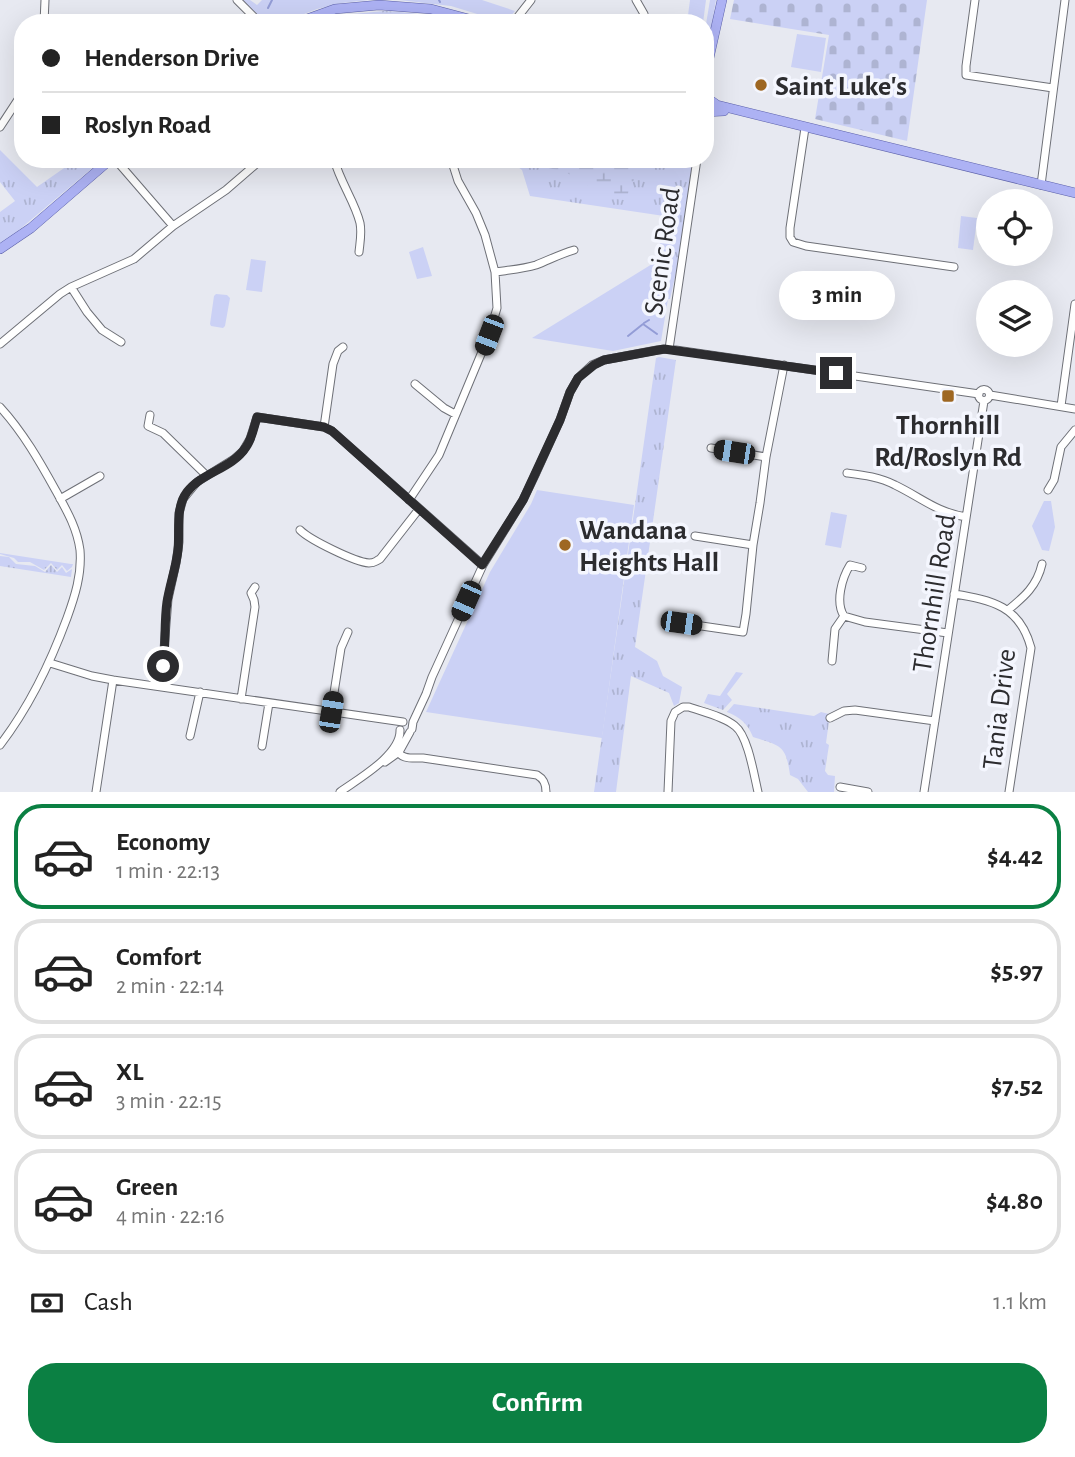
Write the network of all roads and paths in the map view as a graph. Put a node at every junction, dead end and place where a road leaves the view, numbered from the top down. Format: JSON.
{"nodes":[{"id":1,"x":237,"y":0,"type":"edge"},
{"id":2,"x":636,"y":0,"type":"edge"},
{"id":3,"x":722,"y":0,"type":"edge"},
{"id":4,"x":975,"y":0,"type":"edge"},
{"id":5,"x":1065,"y":0,"type":"edge"},
{"id":6,"x":251,"y":14,"type":"edge"},
{"id":7,"x":321,"y":14,"type":"edge"},
{"id":8,"x":450,"y":14,"type":"edge"},
{"id":9,"x":644,"y":14,"type":"dead end"},
{"id":10,"x":714,"y":38,"type":"edge"},
{"id":11,"x":1053,"y":88,"type":"junction"},
{"id":12,"x":714,"y":103,"type":"edge"},
{"id":13,"x":14,"y":106,"type":"edge"},
{"id":14,"x":714,"y":110,"type":"edge"},
{"id":15,"x":750,"y":114,"type":"junction"},
{"id":16,"x":0,"y":127,"type":"edge"},
{"id":17,"x":805,"y":128,"type":"junction"},
{"id":18,"x":102,"y":168,"type":"edge"},
{"id":19,"x":121,"y":168,"type":"edge"},
{"id":20,"x":252,"y":168,"type":"edge"},
{"id":21,"x":337,"y":168,"type":"edge"},
{"id":22,"x":454,"y":168,"type":"edge"},
{"id":23,"x":697,"y":168,"type":"edge"},
{"id":24,"x":1041,"y":185,"type":"junction"},
{"id":25,"x":1075,"y":193,"type":"edge"},
{"id":26,"x":173,"y":226,"type":"junction"},
{"id":27,"x":0,"y":249,"type":"edge"},
{"id":28,"x":574,"y":250,"type":"dead end"},
{"id":29,"x":359,"y":252,"type":"dead end"},
{"id":30,"x":954,"y":267,"type":"dead end"},
{"id":31,"x":495,"y":272,"type":"junction"},
{"id":32,"x":71,"y":287,"type":"junction"},
{"id":33,"x":1075,"y":304,"type":"edge"},
{"id":34,"x":121,"y":342,"type":"dead end"},
{"id":35,"x":0,"y":344,"type":"edge"},
{"id":36,"x":343,"y":347,"type":"dead end"},
{"id":37,"x":670,"y":349,"type":"junction"},
{"id":38,"x":784,"y":365,"type":"junction"},
{"id":39,"x":415,"y":384,"type":"dead end"},
{"id":40,"x":984,"y":397,"type":"junction"},
{"id":41,"x":0,"y":407,"type":"edge"},
{"id":42,"x":1061,"y":407,"type":"junction"},
{"id":43,"x":1075,"y":409,"type":"edge"},
{"id":44,"x":455,"y":414,"type":"junction"},
{"id":45,"x":150,"y":415,"type":"dead end"},
{"id":46,"x":324,"y":427,"type":"junction"},
{"id":47,"x":1075,"y":430,"type":"edge"},
{"id":48,"x":711,"y":448,"type":"dead end"},
{"id":49,"x":766,"y":457,"type":"junction"},
{"id":50,"x":847,"y":473,"type":"dead end"},
{"id":51,"x":206,"y":475,"type":"junction"},
{"id":52,"x":100,"y":476,"type":"dead end"},
{"id":53,"x":1048,"y":490,"type":"dead end"},
{"id":54,"x":60,"y":499,"type":"junction"},
{"id":55,"x":409,"y":500,"type":"junction"},
{"id":56,"x":419,"y":509,"type":"junction"},
{"id":57,"x":966,"y":517,"type":"junction"},
{"id":58,"x":300,"y":530,"type":"dead end"},
{"id":59,"x":695,"y":536,"type":"dead end"},
{"id":60,"x":753,"y":545,"type":"junction"},
{"id":61,"x":1042,"y":564,"type":"dead end"},
{"id":62,"x":482,"y":565,"type":"junction"},
{"id":63,"x":862,"y":568,"type":"dead end"},
{"id":64,"x":250,"y":592,"type":"dead end"},
{"id":65,"x":954,"y":594,"type":"junction"},
{"id":66,"x":1008,"y":610,"type":"junction"},
{"id":67,"x":844,"y":616,"type":"junction"},
{"id":68,"x":681,"y":623,"type":"dead end"},
{"id":69,"x":348,"y":632,"type":"dead end"},
{"id":70,"x":948,"y":633,"type":"junction"},
{"id":71,"x":832,"y":662,"type":"dead end"},
{"id":72,"x":50,"y":663,"type":"junction"},
{"id":73,"x":432,"y":677,"type":"junction"},
{"id":74,"x":113,"y":680,"type":"junction"},
{"id":75,"x":161,"y":687,"type":"junction"},
{"id":76,"x":200,"y":692,"type":"junction"},
{"id":77,"x":241,"y":699,"type":"junction"},
{"id":78,"x":269,"y":703,"type":"junction"},
{"id":79,"x":331,"y":712,"type":"junction"},
{"id":80,"x":830,"y":718,"type":"dead end"},
{"id":81,"x":935,"y":721,"type":"junction"},
{"id":82,"x":402,"y":726,"type":"junction"},
{"id":83,"x":411,"y":730,"type":"junction"},
{"id":84,"x":190,"y":736,"type":"dead end"},
{"id":85,"x":0,"y":745,"type":"edge"},
{"id":86,"x":262,"y":747,"type":"dead end"},
{"id":87,"x":398,"y":750,"type":"junction"},
{"id":88,"x":840,"y":787,"type":"dead end"},
{"id":89,"x":96,"y":792,"type":"edge"},
{"id":90,"x":340,"y":792,"type":"edge"},
{"id":91,"x":546,"y":792,"type":"edge"},
{"id":92,"x":668,"y":792,"type":"edge"},
{"id":93,"x":758,"y":792,"type":"edge"},
{"id":94,"x":868,"y":792,"type":"edge"},
{"id":95,"x":924,"y":792,"type":"edge"},
{"id":96,"x":1009,"y":792,"type":"edge"}],
"edges":[{"from":1,"to":6,"type":"street"},
{"from":2,"to":9,"type":"street"},
{"from":3,"to":10,"type":"main road"},
{"from":4,"to":11,"type":"street"},
{"from":5,"to":11,"type":"street"},
{"from":7,"to":8,"type":"main road"},
{"from":11,"to":24,"type":"street"},
{"from":12,"to":15,"type":"main road"},
{"from":13,"to":16,"type":"street"},
{"from":14,"to":15,"type":"main road"},
{"from":15,"to":17,"type":"main road"},
{"from":17,"to":24,"type":"main road"},
{"from":17,"to":30,"type":"street"},
{"from":18,"to":27,"type":"main road"},
{"from":19,"to":26,"type":"street"},
{"from":20,"to":26,"type":"street"},
{"from":21,"to":29,"type":"street"},
{"from":22,"to":31,"type":"street"},
{"from":23,"to":37,"type":"street","name":"Scenic Road"},
{"from":24,"to":25,"type":"main road"},
{"from":26,"to":32,"type":"street"},
{"from":28,"to":31,"type":"street"},
{"from":31,"to":44,"type":"street"},
{"from":32,"to":34,"type":"street"},
{"from":32,"to":35,"type":"street"},
{"from":33,"to":42,"type":"street"},
{"from":36,"to":46,"type":"street"},
{"from":37,"to":38,"type":"street"},
{"from":37,"to":62,"type":"street"},
{"from":38,"to":40,"type":"street"},
{"from":38,"to":49,"type":"street"},
{"from":39,"to":44,"type":"street"},
{"from":40,"to":42,"type":"street"},
{"from":40,"to":57,"type":"street","name":"Thornhill Road"},
{"from":41,"to":54,"type":"street"},
{"from":42,"to":43,"type":"street"},
{"from":44,"to":55,"type":"street"},
{"from":45,"to":51,"type":"street"},
{"from":46,"to":51,"type":"street"},
{"from":46,"to":55,"type":"street"},
{"from":47,"to":53,"type":"street"},
{"from":48,"to":49,"type":"street"},
{"from":49,"to":60,"type":"street"},
{"from":50,"to":57,"type":"street"},
{"from":51,"to":75,"type":"street"},
{"from":52,"to":54,"type":"street"},
{"from":54,"to":72,"type":"street"},
{"from":55,"to":56,"type":"street"},
{"from":56,"to":58,"type":"street"},
{"from":56,"to":62,"type":"street"},
{"from":57,"to":65,"type":"street","name":"Thornhill Road"},
{"from":59,"to":60,"type":"street"},
{"from":60,"to":68,"type":"street"},
{"from":61,"to":66,"type":"street"},
{"from":62,"to":73,"type":"street"},
{"from":63,"to":67,"type":"street"},
{"from":64,"to":77,"type":"street"},
{"from":65,"to":66,"type":"street","name":"Tania Drive"},
{"from":65,"to":70,"type":"street","name":"Thornhill Road"},
{"from":66,"to":96,"type":"street","name":"Tania Drive"},
{"from":67,"to":70,"type":"street"},
{"from":67,"to":71,"type":"street"},
{"from":69,"to":79,"type":"street"},
{"from":70,"to":81,"type":"street","name":"Thornhill Road"},
{"from":72,"to":74,"type":"street"},
{"from":72,"to":85,"type":"street"},
{"from":73,"to":82,"type":"street"},
{"from":73,"to":83,"type":"street"},
{"from":74,"to":75,"type":"street"},
{"from":74,"to":89,"type":"street"},
{"from":75,"to":76,"type":"street"},
{"from":76,"to":77,"type":"street"},
{"from":76,"to":84,"type":"street"},
{"from":77,"to":78,"type":"street"},
{"from":78,"to":79,"type":"street"},
{"from":78,"to":86,"type":"street"},
{"from":79,"to":82,"type":"street"},
{"from":80,"to":81,"type":"street"},
{"from":81,"to":95,"type":"street","name":"Thornhill Road"},
{"from":82,"to":83,"type":"street"},
{"from":82,"to":87,"type":"street"},
{"from":83,"to":87,"type":"street"},
{"from":87,"to":90,"type":"street"},
{"from":87,"to":91,"type":"street"},
{"from":88,"to":94,"type":"street"},
{"from":92,"to":93,"type":"street"}]}
